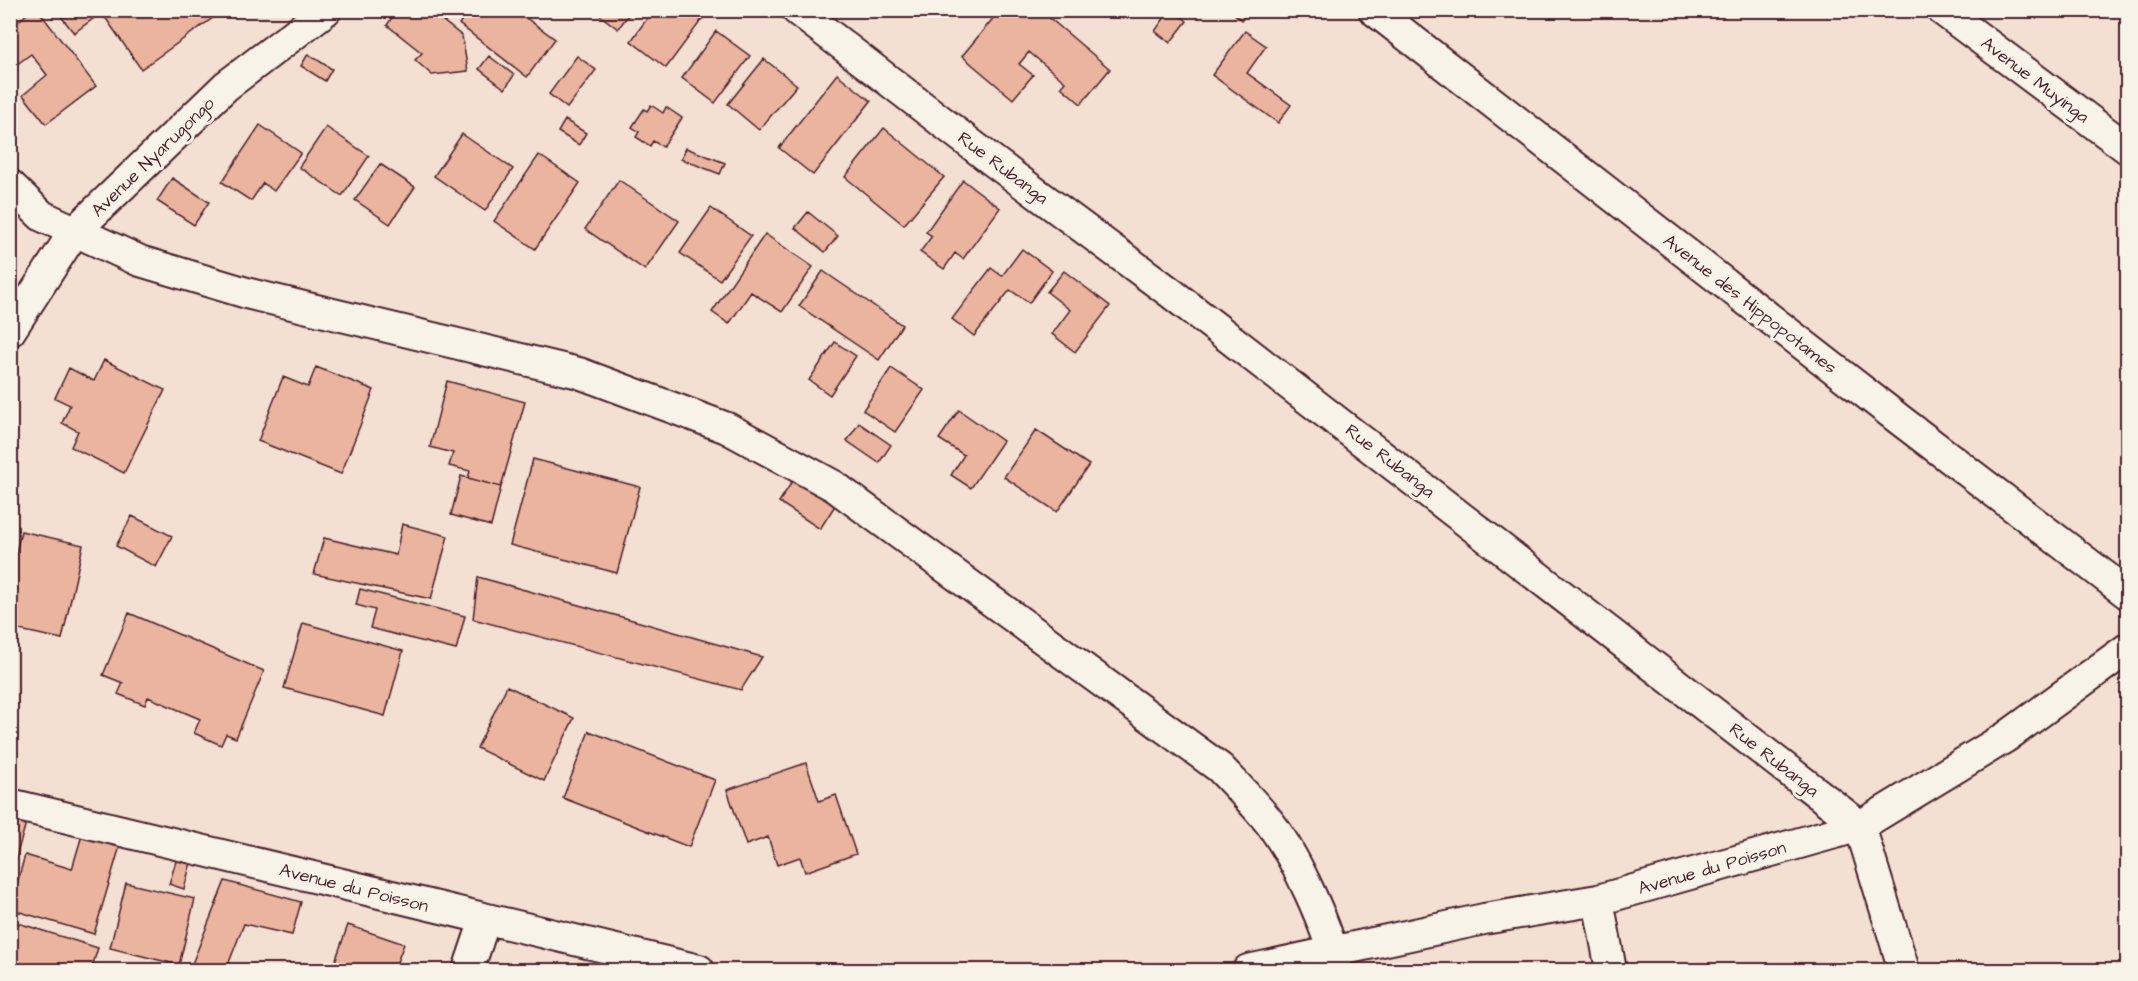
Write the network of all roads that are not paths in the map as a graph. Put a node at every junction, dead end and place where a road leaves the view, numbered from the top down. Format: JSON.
{"nodes":[{"id":1,"x":326,"y":10,"type":"edge"},
{"id":2,"x":797,"y":10,"type":"edge"},
{"id":3,"x":1374,"y":10,"type":"edge"},
{"id":4,"x":1942,"y":10,"type":"edge"},
{"id":5,"x":2127,"y":149,"type":"edge"},
{"id":6,"x":10,"y":185,"type":"edge"},
{"id":7,"x":74,"y":232,"type":"junction"},
{"id":8,"x":10,"y":331,"type":"edge"},
{"id":9,"x":2127,"y":594,"type":"edge"},
{"id":10,"x":2127,"y":648,"type":"edge"},
{"id":11,"x":10,"y":804,"type":"edge"},
{"id":12,"x":1860,"y":826,"type":"junction"},
{"id":13,"x":1598,"y":900,"type":"junction"},
{"id":14,"x":484,"y":920,"type":"junction"},
{"id":15,"x":1336,"y":961,"type":"edge"},
{"id":16,"x":468,"y":970,"type":"edge"},
{"id":17,"x":699,"y":970,"type":"edge"},
{"id":18,"x":1248,"y":970,"type":"edge"},
{"id":19,"x":1611,"y":970,"type":"edge"},
{"id":20,"x":1904,"y":970,"type":"edge"}],
"edges":[{"from":1,"to":7,"type":"street","name":"Avenue Nyarugongo"},
{"from":2,"to":12,"type":"street","name":"Rue Rubanga"},
{"from":3,"to":9,"type":"street","name":"Avenue des Hippopotames"},
{"from":4,"to":5,"type":"street","name":"Avenue Muyinga"},
{"from":6,"to":7,"type":"street"},
{"from":7,"to":8,"type":"street","name":"Avenue Nyarugongo"},
{"from":7,"to":15,"type":"street"},
{"from":10,"to":12,"type":"street","name":"Avenue du Poisson"},
{"from":11,"to":14,"type":"street","name":"Avenue du Poisson"},
{"from":12,"to":13,"type":"street","name":"Avenue du Poisson"},
{"from":12,"to":20,"type":"street"},
{"from":13,"to":15,"type":"street","name":"Avenue du Poisson"},
{"from":13,"to":19,"type":"street"},
{"from":14,"to":16,"type":"street"},
{"from":14,"to":17,"type":"street","name":"Avenue du Poisson"},
{"from":15,"to":18,"type":"street","name":"Avenue du Poisson"}]}
